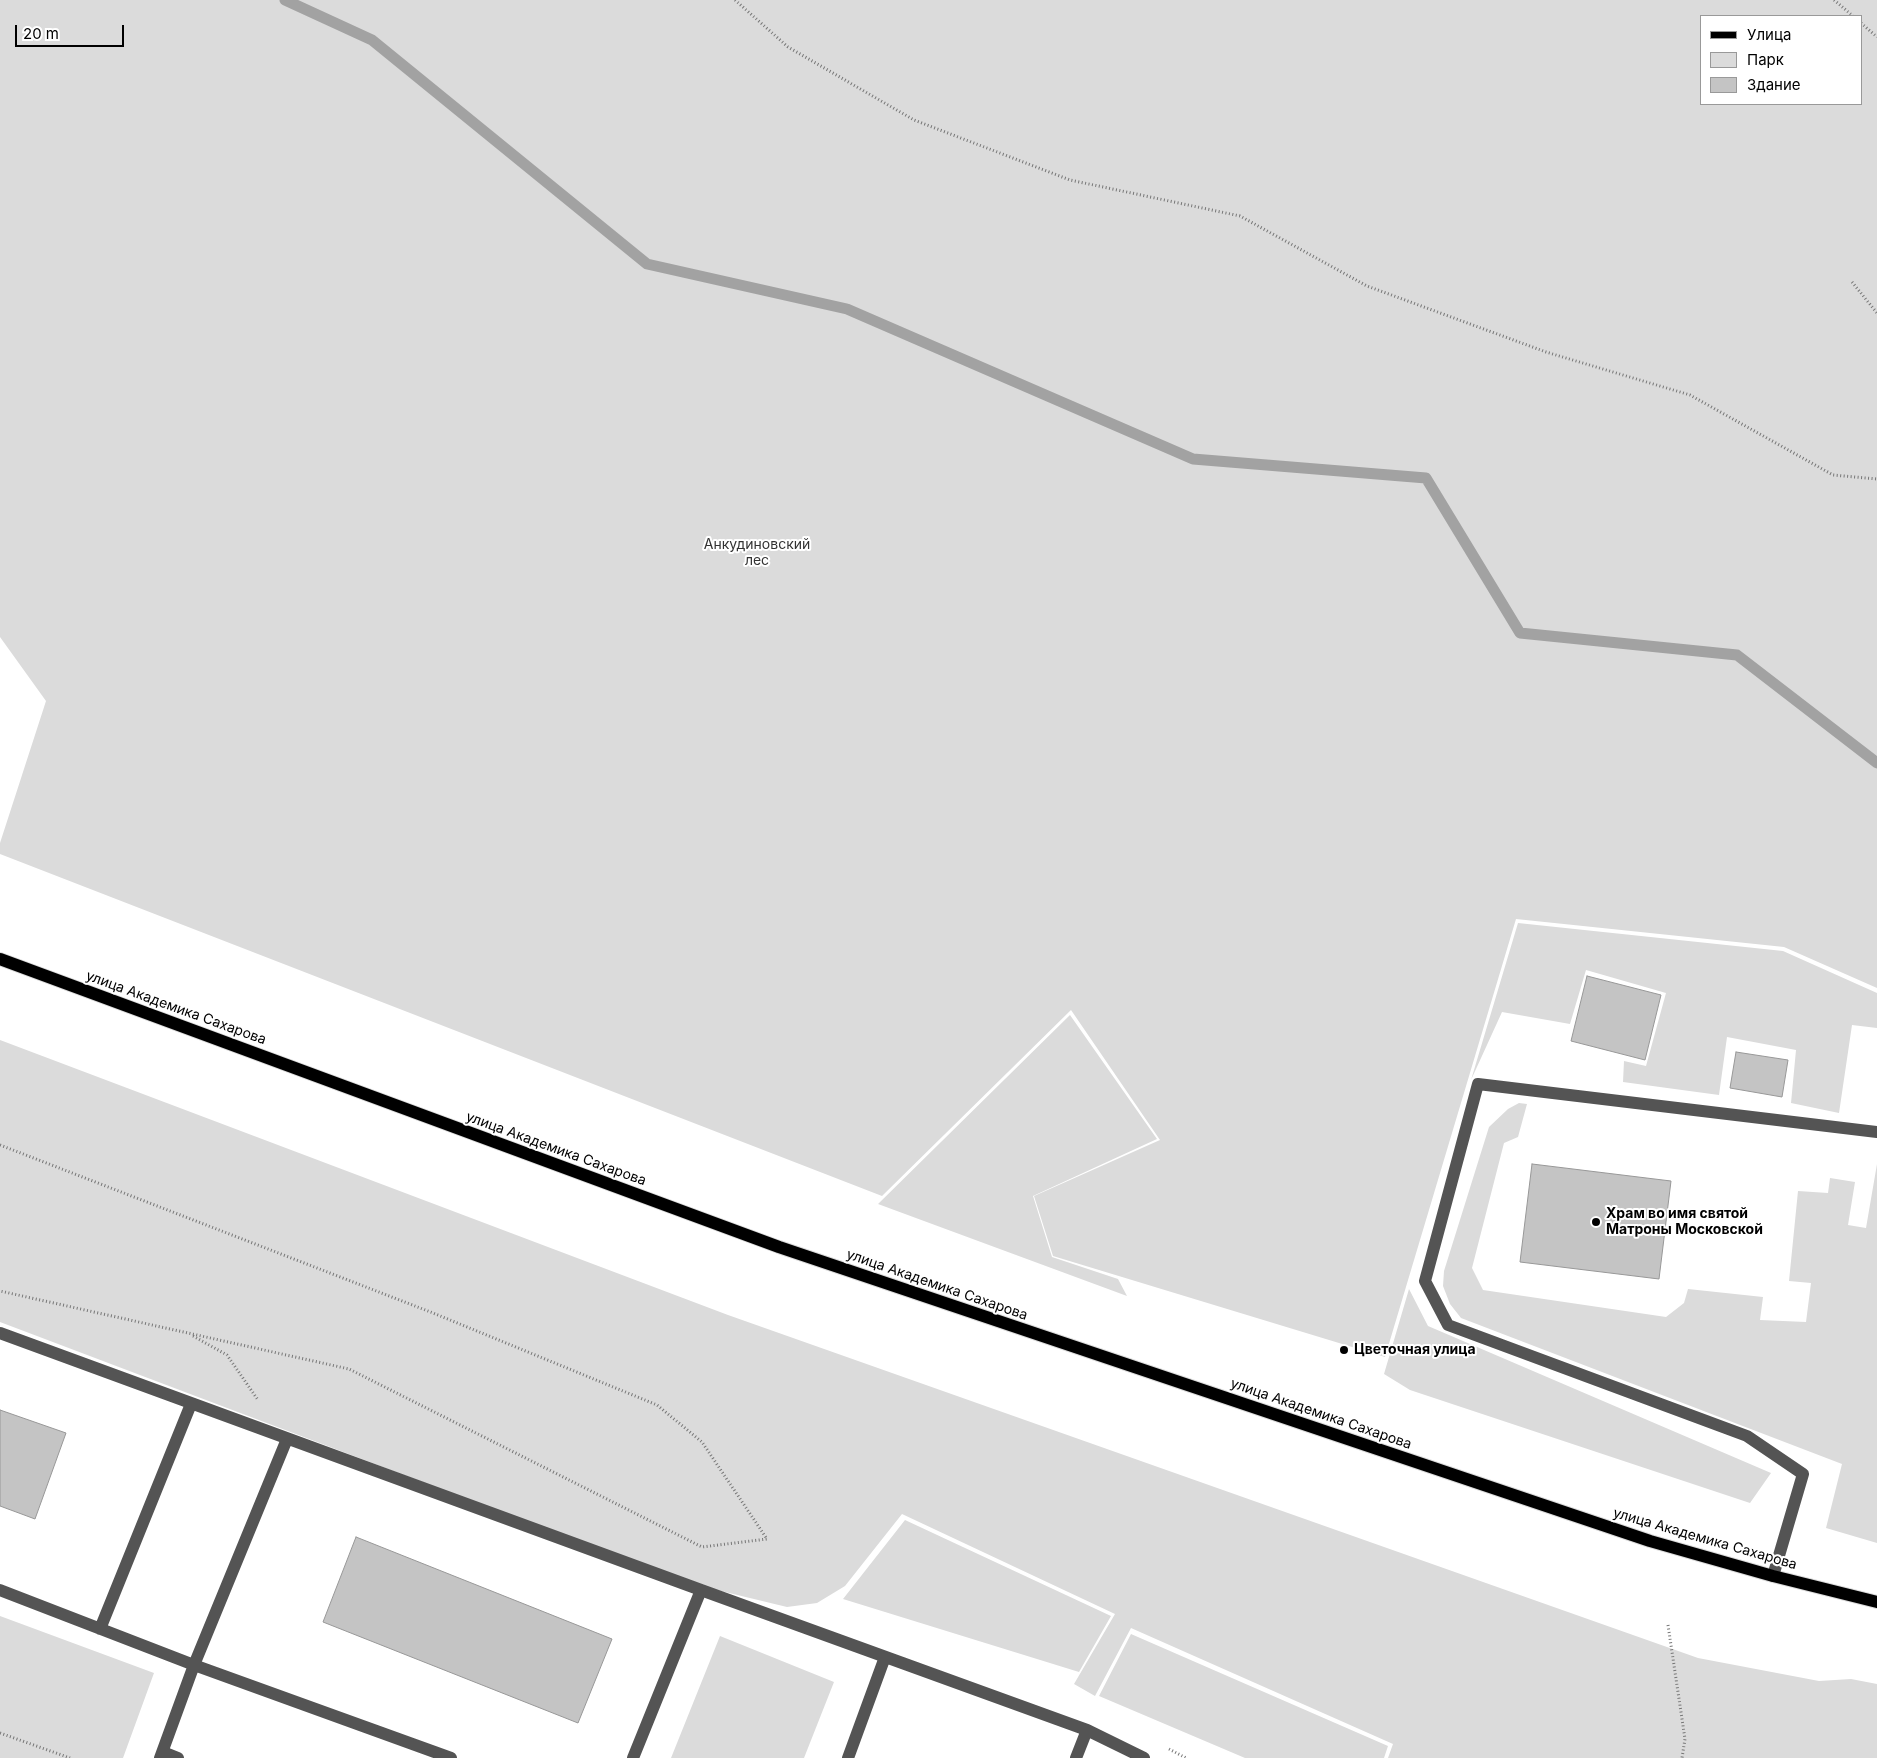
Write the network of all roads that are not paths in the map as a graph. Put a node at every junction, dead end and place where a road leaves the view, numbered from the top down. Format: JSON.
{"nodes":[{"id":1,"x":0,"y":959,"type":"edge"},
{"id":2,"x":1877,"y":1132,"type":"edge"},
{"id":3,"x":0,"y":1333,"type":"edge"},
{"id":4,"x":192,"y":1404,"type":"junction"},
{"id":5,"x":287,"y":1439,"type":"junction"},
{"id":6,"x":1773,"y":1576,"type":"junction"},
{"id":7,"x":0,"y":1590,"type":"edge"},
{"id":8,"x":700,"y":1590,"type":"junction"},
{"id":9,"x":1877,"y":1602,"type":"edge"},
{"id":10,"x":100,"y":1628,"type":"junction"},
{"id":11,"x":885,"y":1657,"type":"junction"},
{"id":12,"x":194,"y":1665,"type":"junction"},
{"id":13,"x":1087,"y":1730,"type":"junction"},
{"id":14,"x":162,"y":1755,"type":"edge"},
{"id":15,"x":178,"y":1758,"type":"edge"},
{"id":16,"x":451,"y":1758,"type":"edge"},
{"id":17,"x":633,"y":1758,"type":"edge"},
{"id":18,"x":848,"y":1758,"type":"edge"},
{"id":19,"x":1076,"y":1758,"type":"edge"},
{"id":20,"x":1144,"y":1758,"type":"edge"}],
"edges":[{"from":1,"to":6,"type":"main road","name":"улица Академика Сахарова"},
{"from":2,"to":6,"type":"lane"},
{"from":3,"to":4,"type":"lane"},
{"from":4,"to":5,"type":"lane"},
{"from":4,"to":10,"type":"lane"},
{"from":5,"to":8,"type":"lane"},
{"from":5,"to":12,"type":"lane"},
{"from":6,"to":9,"type":"main road","name":"улица Академика Сахарова"},
{"from":7,"to":10,"type":"lane"},
{"from":8,"to":11,"type":"lane"},
{"from":8,"to":17,"type":"lane"},
{"from":10,"to":12,"type":"lane"},
{"from":11,"to":13,"type":"lane"},
{"from":11,"to":18,"type":"lane"},
{"from":12,"to":14,"type":"lane"},
{"from":12,"to":16,"type":"lane"},
{"from":13,"to":19,"type":"lane"},
{"from":13,"to":20,"type":"lane"},
{"from":14,"to":15,"type":"lane"}]}
